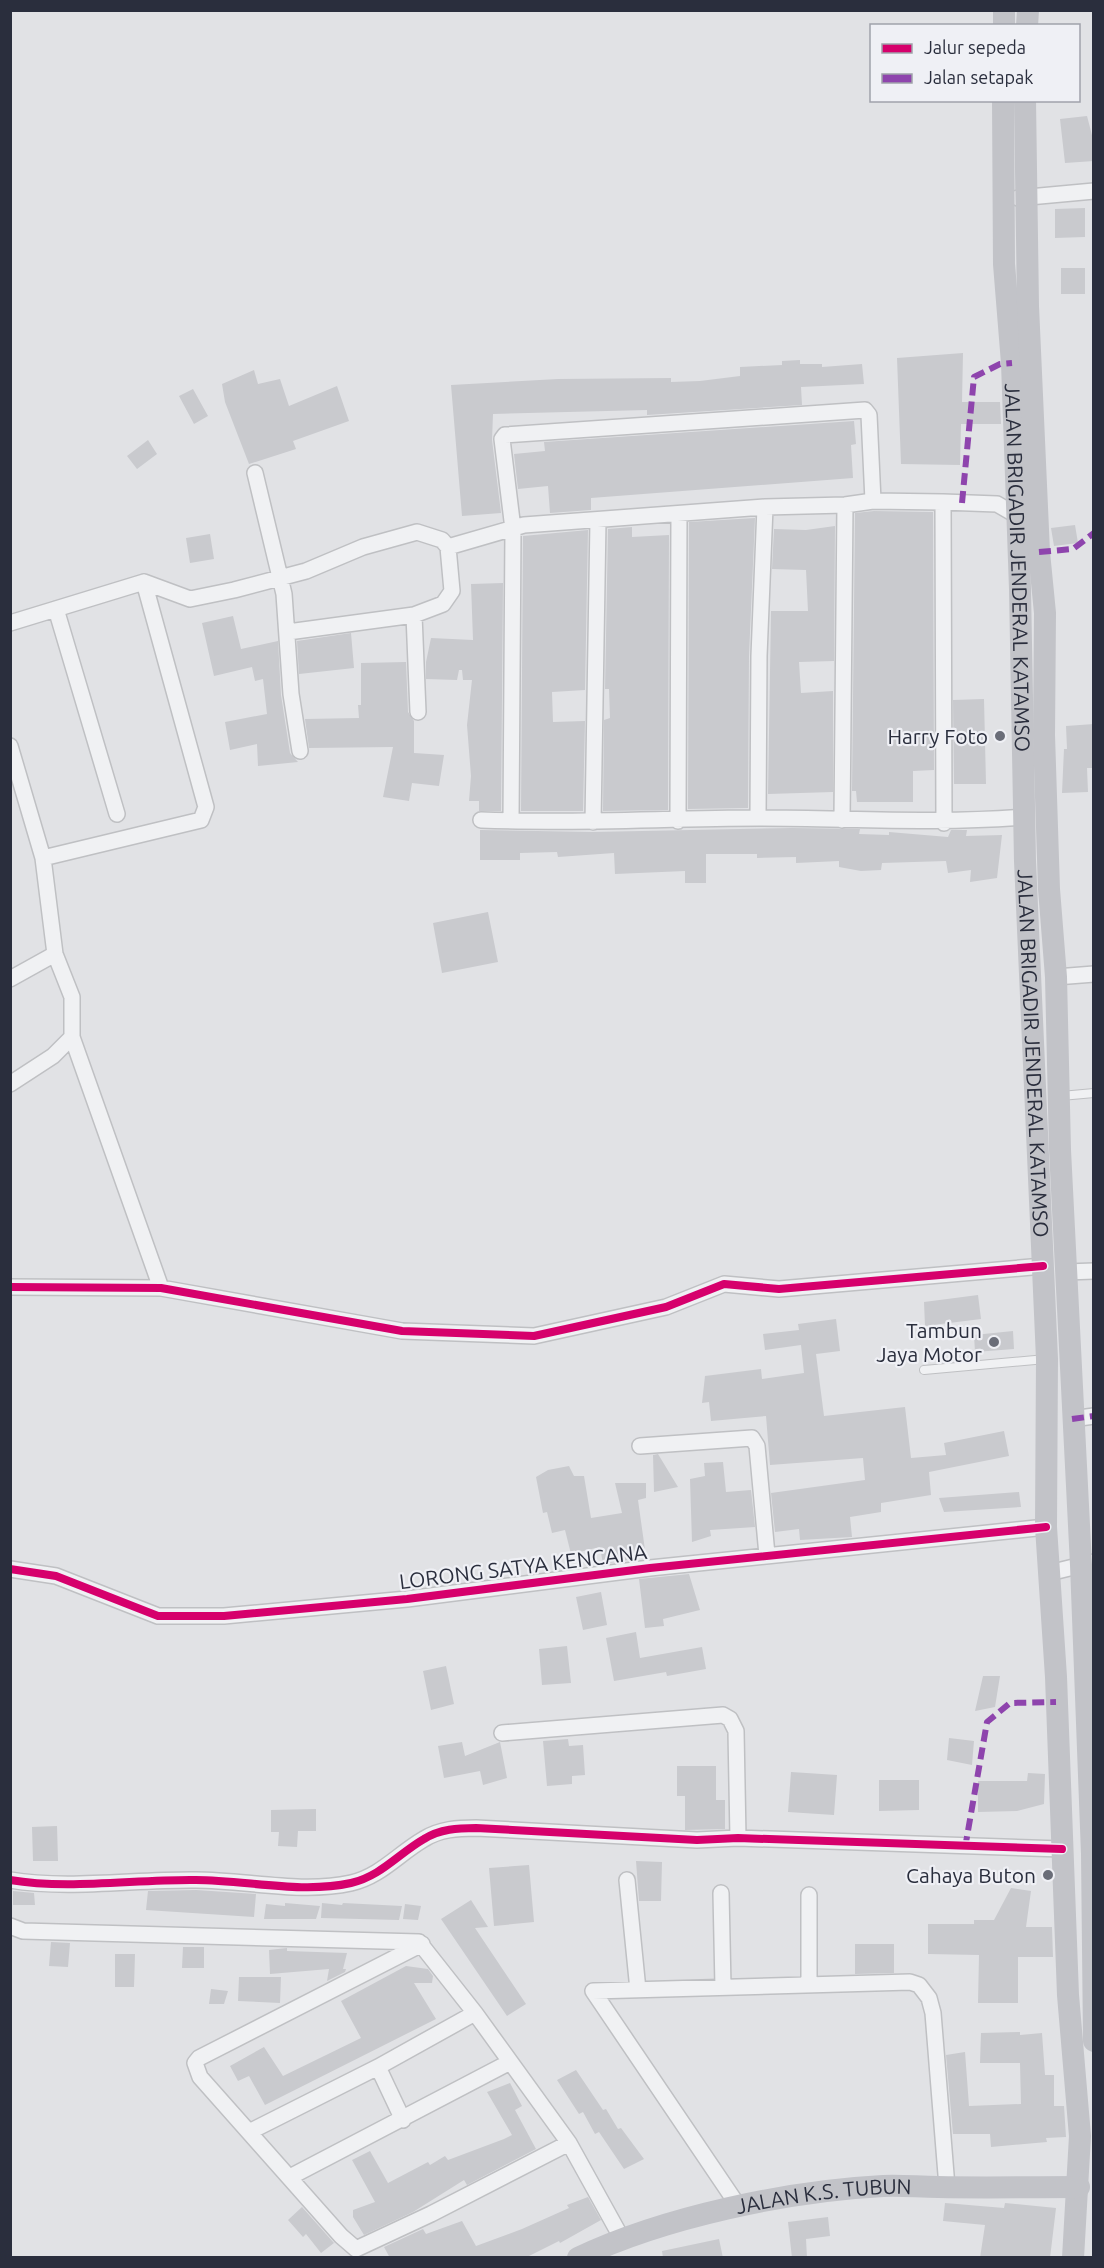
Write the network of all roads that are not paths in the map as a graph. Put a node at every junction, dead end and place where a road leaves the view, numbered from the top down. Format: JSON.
{"nodes":[{"id":1,"x":1003,"y":102,"type":"edge"},
{"id":2,"x":1025,"y":102,"type":"edge"},
{"id":3,"x":1014,"y":145,"type":"junction"},
{"id":4,"x":1094,"y":191,"type":"edge"},
{"id":5,"x":1014,"y":198,"type":"junction"},
{"id":6,"x":255,"y":473,"type":"dead end"},
{"id":7,"x":873,"y":501,"type":"junction"},
{"id":8,"x":943,"y":502,"type":"junction"},
{"id":9,"x":845,"y":505,"type":"junction"},
{"id":10,"x":765,"y":507,"type":"junction"},
{"id":11,"x":679,"y":514,"type":"junction"},
{"id":12,"x":1016,"y":515,"type":"junction"},
{"id":13,"x":598,"y":521,"type":"junction"},
{"id":14,"x":513,"y":529,"type":"junction"},
{"id":15,"x":448,"y":547,"type":"junction"},
{"id":16,"x":279,"y":576,"type":"junction"},
{"id":17,"x":144,"y":582,"type":"junction"},
{"id":18,"x":56,"y":609,"type":"junction"},
{"id":19,"x":414,"y":615,"type":"junction"},
{"id":20,"x":10,"y":623,"type":"edge"},
{"id":21,"x":288,"y":632,"type":"junction"},
{"id":22,"x":418,"y":711,"type":"dead end"},
{"id":23,"x":1044,"y":731,"type":"junction"},
{"id":24,"x":1022,"y":732,"type":"junction"},
{"id":25,"x":10,"y":746,"type":"edge"},
{"id":26,"x":300,"y":751,"type":"dead end"},
{"id":27,"x":117,"y":814,"type":"dead end"},
{"id":28,"x":1024,"y":817,"type":"junction"},
{"id":29,"x":758,"y":818,"type":"junction"},
{"id":30,"x":481,"y":820,"type":"dead end"},
{"id":31,"x":842,"y":820,"type":"junction"},
{"id":32,"x":511,"y":821,"type":"junction"},
{"id":33,"x":678,"y":821,"type":"junction"},
{"id":34,"x":593,"y":822,"type":"junction"},
{"id":35,"x":944,"y":823,"type":"junction"},
{"id":36,"x":43,"y":858,"type":"junction"},
{"id":37,"x":55,"y":954,"type":"junction"},
{"id":38,"x":1094,"y":974,"type":"edge"},
{"id":39,"x":1056,"y":977,"type":"junction"},
{"id":40,"x":10,"y":979,"type":"edge"},
{"id":41,"x":72,"y":1037,"type":"junction"},
{"id":42,"x":10,"y":1084,"type":"edge"},
{"id":43,"x":1094,"y":1093,"type":"edge"},
{"id":44,"x":1060,"y":1096,"type":"junction"},
{"id":45,"x":1043,"y":1266,"type":"junction"},
{"id":46,"x":1094,"y":1271,"type":"edge"},
{"id":47,"x":1066,"y":1272,"type":"junction"},
{"id":48,"x":10,"y":1287,"type":"edge"},
{"id":49,"x":161,"y":1288,"type":"junction"},
{"id":50,"x":1047,"y":1359,"type":"junction"},
{"id":51,"x":924,"y":1370,"type":"dead end"},
{"id":52,"x":1083,"y":1417,"type":"edge"},
{"id":53,"x":640,"y":1446,"type":"dead end"},
{"id":54,"x":1046,"y":1527,"type":"junction"},
{"id":55,"x":768,"y":1555,"type":"junction"},
{"id":56,"x":1087,"y":1563,"type":"edge"},
{"id":57,"x":10,"y":1569,"type":"edge"},
{"id":58,"x":1049,"y":1573,"type":"junction"},
{"id":59,"x":1089,"y":1695,"type":"edge"},
{"id":60,"x":502,"y":1733,"type":"dead end"},
{"id":61,"x":738,"y":1838,"type":"junction"},
{"id":62,"x":1062,"y":1849,"type":"junction"},
{"id":63,"x":1093,"y":1854,"type":"edge"},
{"id":64,"x":10,"y":1880,"type":"edge"},
{"id":65,"x":627,"y":1880,"type":"dead end"},
{"id":66,"x":721,"y":1893,"type":"dead end"},
{"id":67,"x":809,"y":1895,"type":"dead end"},
{"id":68,"x":10,"y":1926,"type":"edge"},
{"id":69,"x":422,"y":1944,"type":"junction"},
{"id":70,"x":809,"y":1984,"type":"junction"},
{"id":71,"x":723,"y":1987,"type":"junction"},
{"id":72,"x":638,"y":1990,"type":"junction"},
{"id":73,"x":475,"y":2013,"type":"junction"},
{"id":74,"x":1094,"y":2041,"type":"edge"},
{"id":75,"x":510,"y":2062,"type":"junction"},
{"id":76,"x":378,"y":2067,"type":"junction"},
{"id":77,"x":403,"y":2120,"type":"junction"},
{"id":78,"x":249,"y":2132,"type":"junction"},
{"id":79,"x":569,"y":2143,"type":"junction"},
{"id":80,"x":290,"y":2177,"type":"junction"},
{"id":81,"x":948,"y":2187,"type":"junction"},
{"id":82,"x":1079,"y":2187,"type":"junction"},
{"id":83,"x":739,"y":2207,"type":"junction"},
{"id":84,"x":621,"y":2237,"type":"junction"},
{"id":85,"x":578,"y":2258,"type":"edge"},
{"id":86,"x":1073,"y":2258,"type":"edge"}],
"edges":[{"from":1,"to":3,"type":"main road","name":"JALAN BRIGADIR JENDERAL KATAMSO"},
{"from":2,"to":3,"type":"main road","name":"JALAN BRIGADIR JENDERAL KATAMSO"},
{"from":3,"to":5,"type":"main road","name":"JALAN BRIGADIR JENDERAL KATAMSO"},
{"from":4,"to":5,"type":"street"},
{"from":5,"to":12,"type":"main road","name":"JALAN BRIGADIR JENDERAL KATAMSO"},
{"from":5,"to":23,"type":"main road","name":"JALAN BRIGADIR JENDERAL KATAMSO"},
{"from":6,"to":16,"type":"street"},
{"from":7,"to":8,"type":"street"},
{"from":7,"to":9,"type":"street"},
{"from":7,"to":14,"type":"street"},
{"from":8,"to":12,"type":"street"},
{"from":8,"to":35,"type":"street"},
{"from":9,"to":10,"type":"street"},
{"from":9,"to":31,"type":"street"},
{"from":10,"to":11,"type":"street"},
{"from":10,"to":29,"type":"street"},
{"from":11,"to":13,"type":"street"},
{"from":11,"to":33,"type":"street"},
{"from":12,"to":24,"type":"main road","name":"JALAN BRIGADIR JENDERAL KATAMSO"},
{"from":13,"to":14,"type":"street"},
{"from":13,"to":34,"type":"street"},
{"from":14,"to":15,"type":"street"},
{"from":14,"to":32,"type":"street"},
{"from":15,"to":16,"type":"street"},
{"from":15,"to":19,"type":"street"},
{"from":16,"to":17,"type":"street"},
{"from":16,"to":21,"type":"street"},
{"from":17,"to":18,"type":"street"},
{"from":17,"to":36,"type":"street"},
{"from":18,"to":20,"type":"street"},
{"from":18,"to":27,"type":"street"},
{"from":19,"to":21,"type":"street"},
{"from":19,"to":22,"type":"street"},
{"from":21,"to":26,"type":"street"},
{"from":23,"to":24,"type":"main road"},
{"from":23,"to":39,"type":"main road","name":"JALAN BRIGADIR JENDERAL KATAMSO"},
{"from":24,"to":28,"type":"main road","name":"JALAN BRIGADIR JENDERAL KATAMSO"},
{"from":25,"to":36,"type":"street"},
{"from":28,"to":35,"type":"street"},
{"from":28,"to":45,"type":"main road","name":"JALAN BRIGADIR JENDERAL KATAMSO"},
{"from":29,"to":31,"type":"street"},
{"from":29,"to":33,"type":"street"},
{"from":30,"to":32,"type":"street"},
{"from":31,"to":35,"type":"street"},
{"from":32,"to":34,"type":"street"},
{"from":33,"to":34,"type":"street"},
{"from":36,"to":37,"type":"street"},
{"from":37,"to":40,"type":"street"},
{"from":37,"to":41,"type":"street"},
{"from":38,"to":39,"type":"street"},
{"from":39,"to":44,"type":"main road","name":"JALAN BRIGADIR JENDERAL KATAMSO"},
{"from":41,"to":42,"type":"street"},
{"from":41,"to":49,"type":"street"},
{"from":43,"to":44,"type":"lane"},
{"from":44,"to":47,"type":"main road","name":"JALAN BRIGADIR JENDERAL KATAMSO"},
{"from":45,"to":49,"type":"street"},
{"from":45,"to":50,"type":"main road","name":"JALAN BRIGADIR JENDERAL KATAMSO"},
{"from":46,"to":47,"type":"street"},
{"from":47,"to":52,"type":"main road","name":"JALAN BRIGADIR JENDERAL KATAMSO"},
{"from":48,"to":49,"type":"street"},
{"from":50,"to":51,"type":"lane"},
{"from":50,"to":54,"type":"main road","name":"JALAN BRIGADIR JENDERAL KATAMSO"},
{"from":52,"to":56,"type":"main road","name":"JALAN BRIGADIR JENDERAL KATAMSO"},
{"from":53,"to":55,"type":"street"},
{"from":54,"to":55,"type":"street","name":"LORONG SATYA KENCANA"},
{"from":54,"to":58,"type":"main road","name":"JALAN BRIGADIR JENDERAL KATAMSO"},
{"from":55,"to":57,"type":"street","name":"LORONG SATYA KENCANA"},
{"from":56,"to":58,"type":"street"},
{"from":56,"to":59,"type":"main road","name":"JALAN BRIGADIR JENDERAL KATAMSO"},
{"from":58,"to":62,"type":"main road","name":"JALAN BRIGADIR JENDERAL KATAMSO"},
{"from":59,"to":63,"type":"main road","name":"JALAN BRIGADIR JENDERAL KATAMSO"},
{"from":60,"to":61,"type":"street"},
{"from":61,"to":62,"type":"street"},
{"from":61,"to":64,"type":"street"},
{"from":62,"to":82,"type":"main road","name":"JALAN BRIGADIR JENDERAL KATAMSO"},
{"from":63,"to":74,"type":"main road","name":"JALAN BRIGADIR JENDERAL KATAMSO"},
{"from":65,"to":72,"type":"street"},
{"from":66,"to":71,"type":"street"},
{"from":67,"to":70,"type":"street"},
{"from":68,"to":69,"type":"street"},
{"from":69,"to":73,"type":"street"},
{"from":69,"to":78,"type":"street"},
{"from":70,"to":71,"type":"street"},
{"from":70,"to":81,"type":"street"},
{"from":71,"to":72,"type":"street"},
{"from":72,"to":83,"type":"street"},
{"from":73,"to":75,"type":"street"},
{"from":73,"to":76,"type":"street"},
{"from":75,"to":77,"type":"street"},
{"from":75,"to":79,"type":"street"},
{"from":76,"to":77,"type":"street"},
{"from":76,"to":78,"type":"street"},
{"from":77,"to":80,"type":"street"},
{"from":78,"to":80,"type":"street"},
{"from":79,"to":80,"type":"street"},
{"from":79,"to":84,"type":"street"},
{"from":81,"to":82,"type":"main road","name":"JALAN K.S. TUBUN"},
{"from":81,"to":83,"type":"main road","name":"JALAN K.S. TUBUN"},
{"from":82,"to":86,"type":"main road","name":"JALAN BRIGADIR JENDERAL KATAMSO"},
{"from":83,"to":84,"type":"main road","name":"JALAN K.S. TUBUN"},
{"from":84,"to":85,"type":"main road","name":"JALAN K.S. TUBUN"}]}
